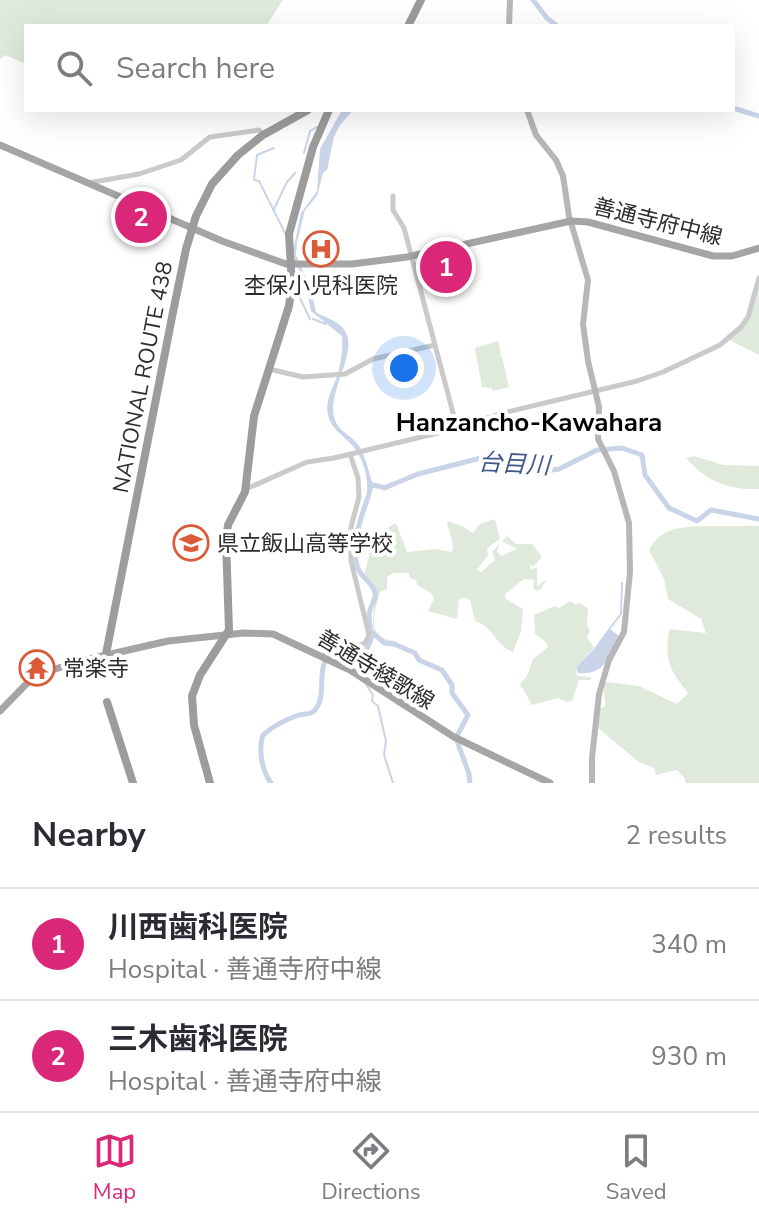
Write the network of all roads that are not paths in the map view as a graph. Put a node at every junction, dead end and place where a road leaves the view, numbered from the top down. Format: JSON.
{"nodes":[{"id":1,"x":423,"y":0,"type":"edge"},
{"id":2,"x":510,"y":0,"type":"edge"},
{"id":3,"x":411,"y":24,"type":"edge"},
{"id":4,"x":509,"y":24,"type":"edge"},
{"id":5,"x":298,"y":112,"type":"edge"},
{"id":6,"x":304,"y":112,"type":"edge"},
{"id":7,"x":328,"y":112,"type":"edge"},
{"id":8,"x":528,"y":112,"type":"edge"},
{"id":9,"x":263,"y":134,"type":"junction"},
{"id":10,"x":0,"y":145,"type":"edge"},
{"id":11,"x":87,"y":184,"type":"junction"},
{"id":12,"x":393,"y":196,"type":"dead end"},
{"id":13,"x":571,"y":221,"type":"junction"},
{"id":14,"x":190,"y":228,"type":"junction"},
{"id":15,"x":759,"y":248,"type":"edge"},
{"id":16,"x":411,"y":256,"type":"junction"},
{"id":17,"x":295,"y":264,"type":"junction"},
{"id":18,"x":759,"y":278,"type":"edge"},
{"id":19,"x":435,"y":345,"type":"junction"},
{"id":20,"x":269,"y":369,"type":"junction"},
{"id":21,"x":595,"y":390,"type":"junction"},
{"id":22,"x":457,"y":428,"type":"junction"},
{"id":23,"x":356,"y":452,"type":"junction"},
{"id":24,"x":245,"y":490,"type":"junction"},
{"id":25,"x":226,"y":635,"type":"junction"},
{"id":26,"x":105,"y":654,"type":"junction"},
{"id":27,"x":326,"y":658,"type":"junction"},
{"id":28,"x":107,"y":702,"type":"dead end"},
{"id":29,"x":0,"y":711,"type":"edge"},
{"id":30,"x":133,"y":783,"type":"edge"},
{"id":31,"x":210,"y":783,"type":"edge"},
{"id":32,"x":550,"y":783,"type":"edge"},
{"id":33,"x":592,"y":783,"type":"edge"}],
"edges":[{"from":1,"to":3,"type":"highway"},
{"from":2,"to":4,"type":"main road"},
{"from":5,"to":9,"type":"highway","name":"NATIONAL ROUTE 438"},
{"from":6,"to":9,"type":"highway","name":"NATIONAL ROUTE 438"},
{"from":7,"to":17,"type":"highway"},
{"from":8,"to":13,"type":"main road"},
{"from":9,"to":11,"type":"street"},
{"from":9,"to":14,"type":"highway","name":"NATIONAL ROUTE 438"},
{"from":10,"to":11,"type":"main road","name":"善通寺府中線"},
{"from":11,"to":14,"type":"main road","name":"善通寺府中線"},
{"from":12,"to":16,"type":"street"},
{"from":13,"to":15,"type":"main road","name":"善通寺府中線"},
{"from":13,"to":16,"type":"main road","name":"善通寺府中線"},
{"from":13,"to":21,"type":"main road"},
{"from":14,"to":17,"type":"main road","name":"善通寺府中線"},
{"from":14,"to":26,"type":"highway","name":"NATIONAL ROUTE 438"},
{"from":16,"to":17,"type":"main road","name":"善通寺府中線"},
{"from":16,"to":19,"type":"street"},
{"from":17,"to":20,"type":"highway"},
{"from":18,"to":21,"type":"street"},
{"from":19,"to":20,"type":"street"},
{"from":19,"to":22,"type":"street"},
{"from":20,"to":24,"type":"highway"},
{"from":21,"to":22,"type":"street"},
{"from":21,"to":33,"type":"main road"},
{"from":22,"to":23,"type":"street"},
{"from":23,"to":24,"type":"street"},
{"from":23,"to":27,"type":"street"},
{"from":24,"to":25,"type":"highway"},
{"from":25,"to":26,"type":"main road","name":"善通寺綾歌線"},
{"from":25,"to":27,"type":"main road","name":"善通寺綾歌線"},
{"from":25,"to":31,"type":"highway"},
{"from":26,"to":29,"type":"main road","name":"善通寺綾歌線"},
{"from":27,"to":32,"type":"main road","name":"善通寺綾歌線"},
{"from":28,"to":30,"type":"highway"}]}
